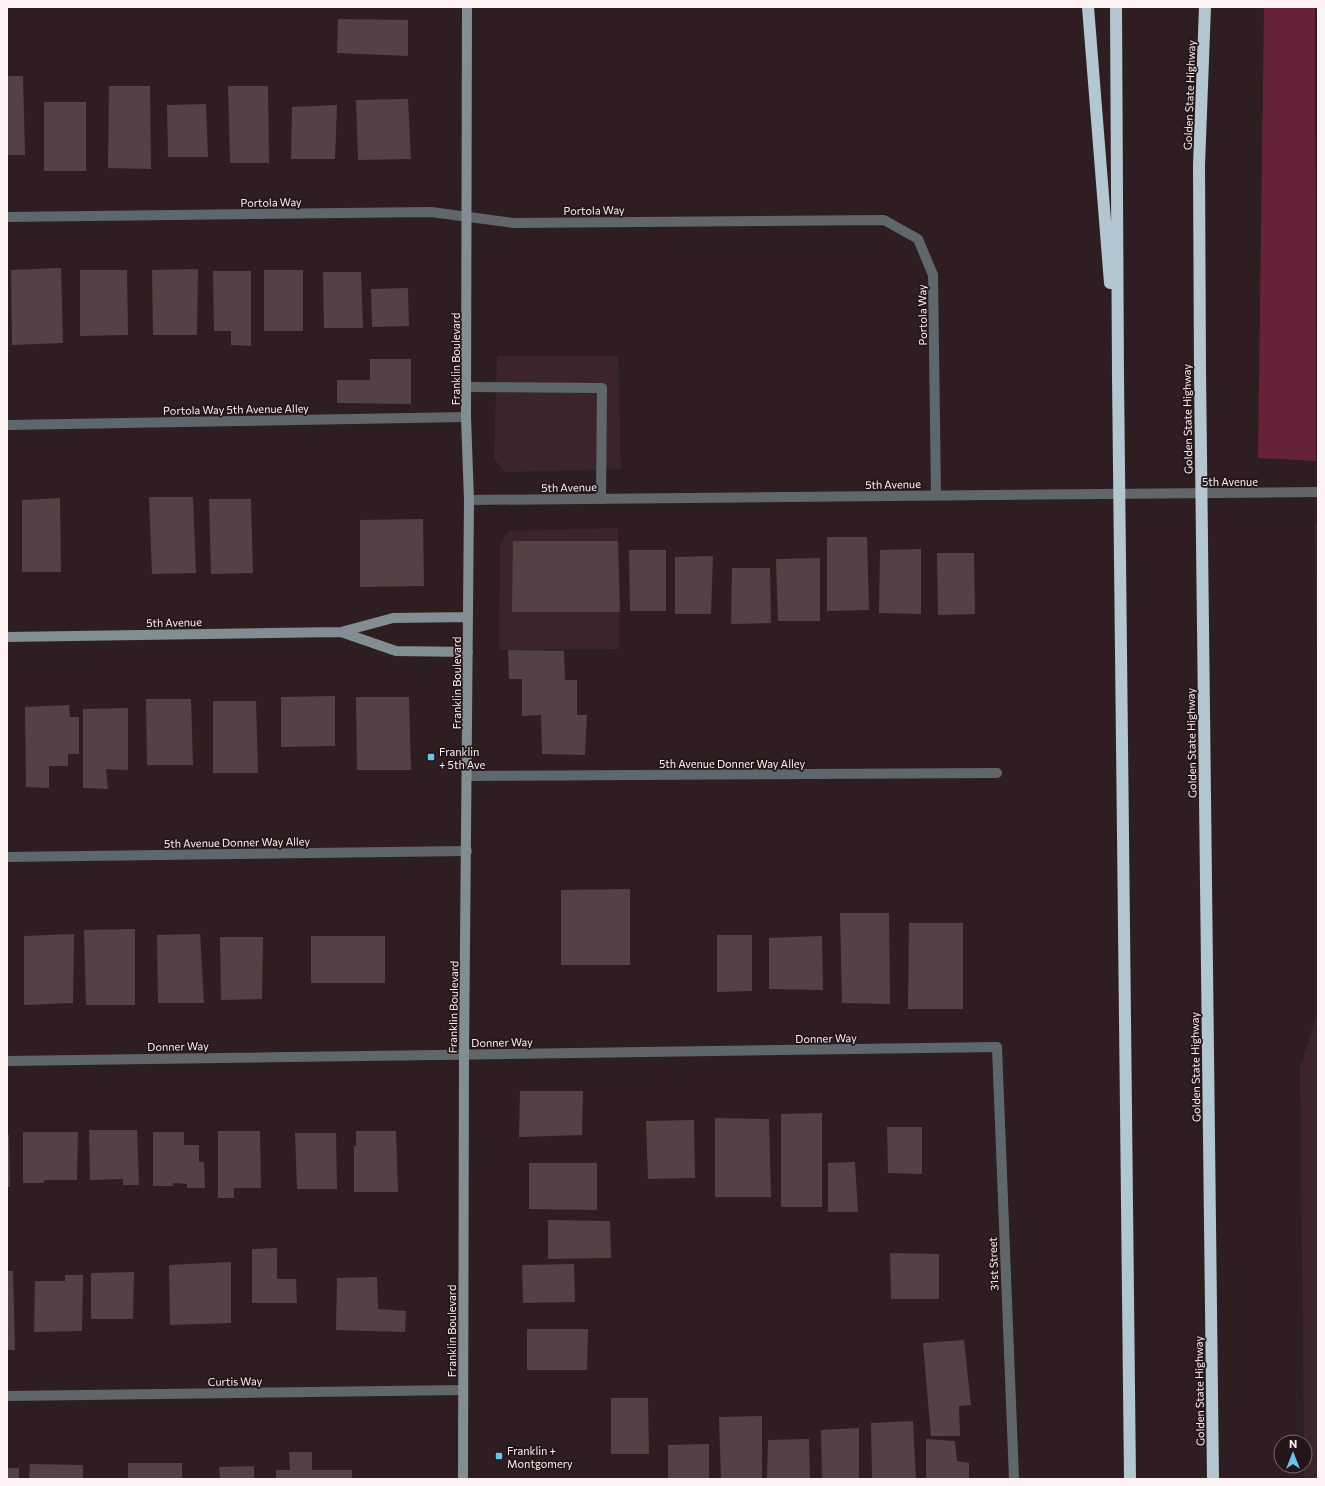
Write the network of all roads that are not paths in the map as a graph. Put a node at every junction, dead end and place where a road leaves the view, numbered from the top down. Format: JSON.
{"nodes":[{"id":1,"x":467,"y":7,"type":"edge"},
{"id":2,"x":1088,"y":7,"type":"edge"},
{"id":3,"x":1116,"y":7,"type":"edge"},
{"id":4,"x":1198,"y":7,"type":"edge"},
{"id":5,"x":1205,"y":7,"type":"edge"},
{"id":6,"x":1199,"y":165,"type":"junction"},
{"id":7,"x":467,"y":216,"type":"junction"},
{"id":8,"x":7,"y":217,"type":"edge"},
{"id":9,"x":1118,"y":376,"type":"junction"},
{"id":10,"x":467,"y":387,"type":"junction"},
{"id":11,"x":466,"y":416,"type":"junction"},
{"id":12,"x":7,"y":425,"type":"edge"},
{"id":13,"x":1318,"y":492,"type":"edge"},
{"id":14,"x":936,"y":495,"type":"junction"},
{"id":15,"x":601,"y":499,"type":"junction"},
{"id":16,"x":469,"y":500,"type":"junction"},
{"id":17,"x":468,"y":617,"type":"junction"},
{"id":18,"x":341,"y":632,"type":"junction"},
{"id":19,"x":7,"y":637,"type":"edge"},
{"id":20,"x":468,"y":652,"type":"junction"},
{"id":21,"x":997,"y":774,"type":"dead end"},
{"id":22,"x":467,"y":776,"type":"junction"},
{"id":23,"x":467,"y":851,"type":"junction"},
{"id":24,"x":7,"y":857,"type":"edge"},
{"id":25,"x":997,"y":1048,"type":"joint"},
{"id":26,"x":464,"y":1054,"type":"junction"},
{"id":27,"x":7,"y":1061,"type":"edge"},
{"id":28,"x":462,"y":1390,"type":"junction"},
{"id":29,"x":7,"y":1396,"type":"edge"},
{"id":30,"x":463,"y":1479,"type":"edge"},
{"id":31,"x":1014,"y":1479,"type":"edge"},
{"id":32,"x":1130,"y":1479,"type":"edge"},
{"id":33,"x":1213,"y":1479,"type":"edge"}],
"edges":[{"from":1,"to":7,"type":"main road","name":"Franklin Boulevard"},
{"from":2,"to":9,"type":"highway"},
{"from":3,"to":9,"type":"highway"},
{"from":4,"to":6,"type":"highway"},
{"from":5,"to":6,"type":"highway","name":"Golden State Highway"},
{"from":6,"to":33,"type":"highway","name":"Golden State Highway"},
{"from":7,"to":8,"type":"street","name":"Portola Way"},
{"from":7,"to":10,"type":"main road","name":"Franklin Boulevard"},
{"from":7,"to":14,"type":"street","name":"Portola Way"},
{"from":9,"to":32,"type":"highway"},
{"from":10,"to":11,"type":"main road","name":"Franklin Boulevard"},
{"from":10,"to":15,"type":"street"},
{"from":11,"to":12,"type":"street","name":"Portola Way 5th Avenue Alley"},
{"from":11,"to":16,"type":"main road","name":"Franklin Boulevard"},
{"from":13,"to":14,"type":"street","name":"5th Avenue"},
{"from":14,"to":15,"type":"street","name":"5th Avenue"},
{"from":15,"to":16,"type":"street","name":"5th Avenue"},
{"from":16,"to":17,"type":"main road","name":"Franklin Boulevard"},
{"from":17,"to":18,"type":"main road","name":"5th Avenue"},
{"from":17,"to":20,"type":"main road","name":"Franklin Boulevard"},
{"from":18,"to":19,"type":"main road","name":"5th Avenue"},
{"from":18,"to":20,"type":"main road","name":"5th Avenue"},
{"from":20,"to":22,"type":"main road","name":"Franklin Boulevard"},
{"from":21,"to":22,"type":"street","name":"5th Avenue Donner Way Alley"},
{"from":22,"to":23,"type":"main road","name":"Franklin Boulevard"},
{"from":23,"to":24,"type":"street","name":"5th Avenue Donner Way Alley"},
{"from":23,"to":26,"type":"main road","name":"Franklin Boulevard"},
{"from":25,"to":26,"type":"street","name":"Donner Way"},
{"from":25,"to":31,"type":"street","name":"31st Street"},
{"from":26,"to":27,"type":"street","name":"Donner Way"},
{"from":26,"to":28,"type":"main road","name":"Franklin Boulevard"},
{"from":28,"to":29,"type":"street","name":"Curtis Way"},
{"from":28,"to":30,"type":"main road","name":"Franklin Boulevard"}]}
